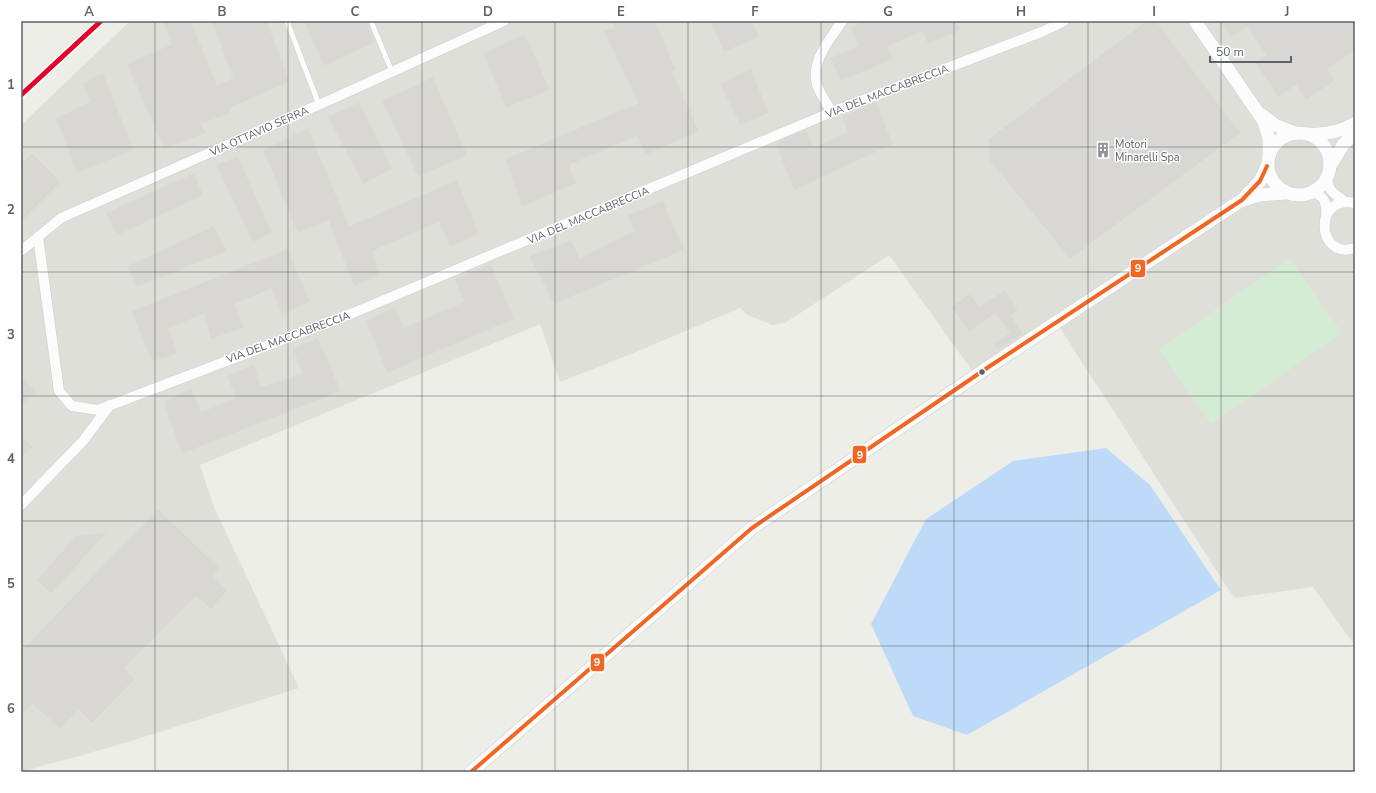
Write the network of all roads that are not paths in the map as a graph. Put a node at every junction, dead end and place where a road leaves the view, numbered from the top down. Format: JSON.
{"nodes":[{"id":1,"x":287,"y":21,"type":"edge"},
{"id":2,"x":371,"y":21,"type":"edge"},
{"id":3,"x":504,"y":21,"type":"edge"},
{"id":4,"x":842,"y":21,"type":"edge"},
{"id":5,"x":1040,"y":21,"type":"edge"},
{"id":6,"x":1064,"y":21,"type":"edge"},
{"id":7,"x":1195,"y":21,"type":"edge"},
{"id":8,"x":1044,"y":31,"type":"junction"},
{"id":9,"x":392,"y":72,"type":"junction"},
{"id":10,"x":318,"y":105,"type":"junction"},
{"id":11,"x":832,"y":112,"type":"junction"},
{"id":12,"x":1259,"y":112,"type":"junction"},
{"id":13,"x":1355,"y":123,"type":"edge"},
{"id":14,"x":1355,"y":132,"type":"edge"},
{"id":15,"x":1295,"y":133,"type":"junction"},
{"id":16,"x":1309,"y":134,"type":"junction"},
{"id":17,"x":1268,"y":160,"type":"junction"},
{"id":18,"x":1330,"y":166,"type":"junction"},
{"id":19,"x":1327,"y":179,"type":"junction"},
{"id":20,"x":1313,"y":192,"type":"junction"},
{"id":21,"x":1285,"y":193,"type":"junction"},
{"id":22,"x":1242,"y":200,"type":"junction"},
{"id":23,"x":1350,"y":203,"type":"edge"},
{"id":24,"x":1326,"y":216,"type":"junction"},
{"id":25,"x":38,"y":237,"type":"junction"},
{"id":26,"x":1355,"y":248,"type":"edge"},
{"id":27,"x":21,"y":251,"type":"edge"},
{"id":28,"x":110,"y":405,"type":"junction"},
{"id":29,"x":21,"y":505,"type":"edge"},
{"id":30,"x":471,"y":772,"type":"edge"}],
"edges":[{"from":1,"to":10,"type":"lane"},
{"from":2,"to":9,"type":"lane"},
{"from":3,"to":9,"type":"street","name":"VIA OTTAVIO SERRA"},
{"from":4,"to":11,"type":"street"},
{"from":5,"to":8,"type":"street"},
{"from":6,"to":8,"type":"street","name":"VIA DEL MACCABRECCIA"},
{"from":7,"to":12,"type":"street"},
{"from":8,"to":11,"type":"street","name":"VIA DEL MACCABRECCIA"},
{"from":9,"to":10,"type":"street","name":"VIA OTTAVIO SERRA"},
{"from":10,"to":25,"type":"street","name":"VIA OTTAVIO SERRA"},
{"from":11,"to":28,"type":"street","name":"VIA DEL MACCABRECCIA"},
{"from":12,"to":15,"type":"street"},
{"from":12,"to":17,"type":"street"},
{"from":13,"to":16,"type":"street"},
{"from":14,"to":18,"type":"street"},
{"from":15,"to":16,"type":"street"},
{"from":15,"to":17,"type":"street"},
{"from":16,"to":18,"type":"street"},
{"from":17,"to":21,"type":"street"},
{"from":17,"to":22,"type":"street"},
{"from":18,"to":19,"type":"street"},
{"from":19,"to":20,"type":"street"},
{"from":19,"to":23,"type":"street"},
{"from":20,"to":21,"type":"street"},
{"from":20,"to":24,"type":"street"},
{"from":21,"to":22,"type":"street"},
{"from":22,"to":30,"type":"street"},
{"from":23,"to":24,"type":"street"},
{"from":24,"to":26,"type":"street"},
{"from":25,"to":27,"type":"street","name":"VIA OTTAVIO SERRA"},
{"from":25,"to":28,"type":"street","name":"VIA DEL MACCABRECCIA"},
{"from":28,"to":29,"type":"street"}]}
